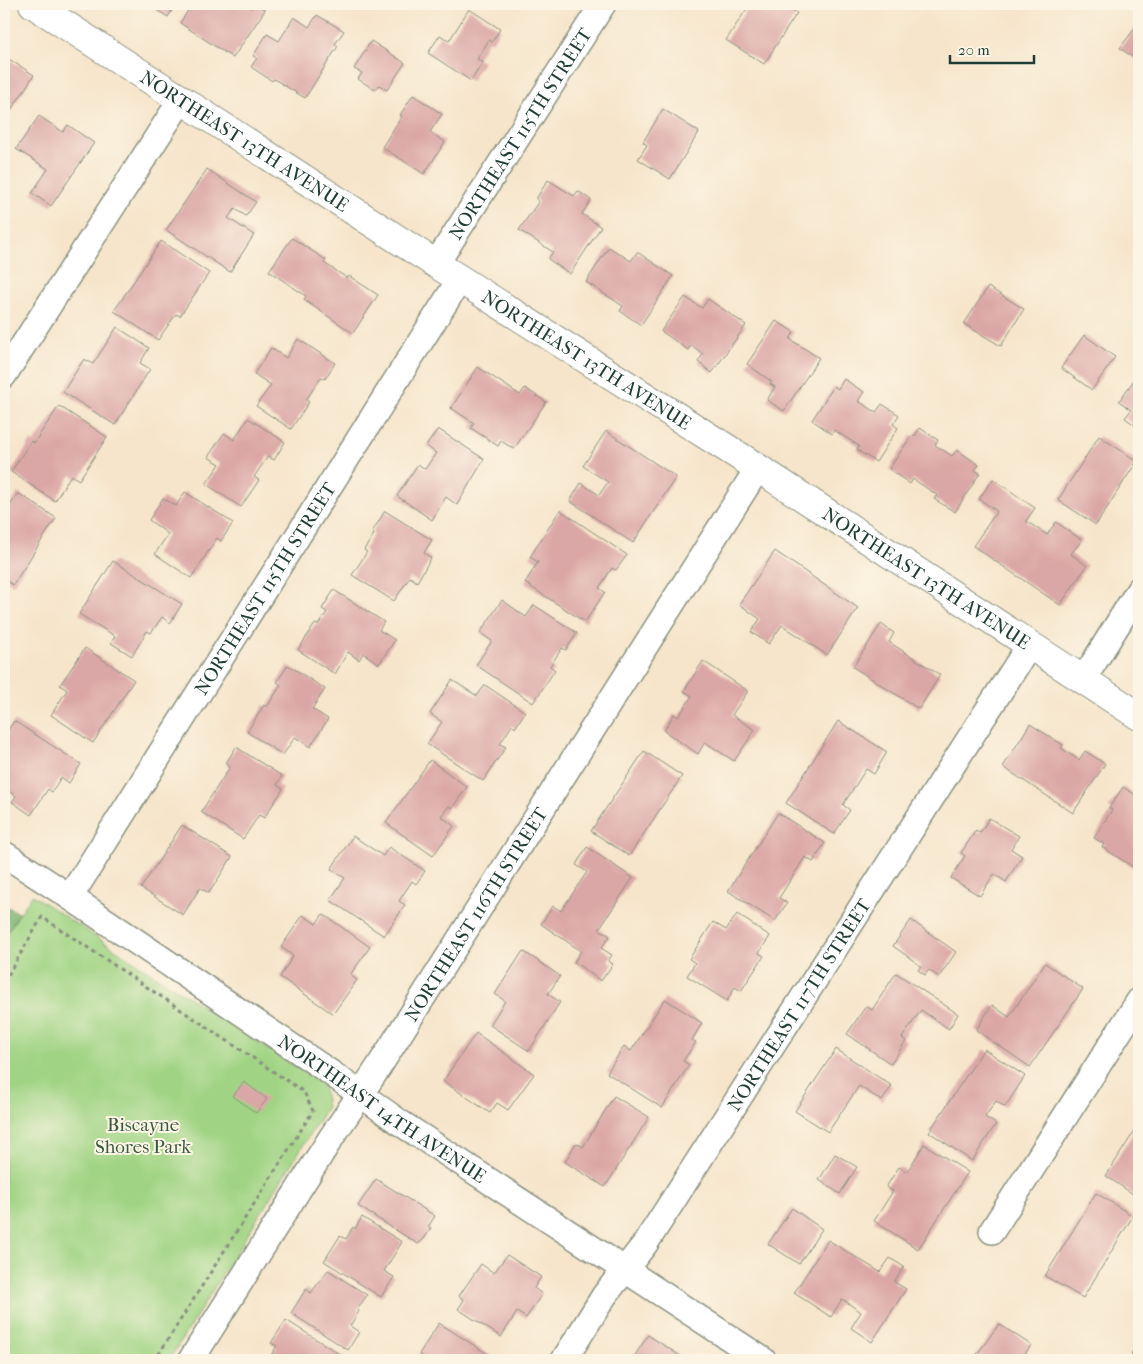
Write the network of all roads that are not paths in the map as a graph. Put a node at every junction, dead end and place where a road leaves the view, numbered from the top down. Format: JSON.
{"nodes":[{"id":1,"x":34,"y":4,"type":"edge"},
{"id":2,"x":603,"y":4,"type":"edge"},
{"id":3,"x":181,"y":100,"type":"junction"},
{"id":4,"x":436,"y":264,"type":"junction"},
{"id":5,"x":460,"y":279,"type":"junction"},
{"id":6,"x":4,"y":375,"type":"edge"},
{"id":7,"x":758,"y":468,"type":"junction"},
{"id":8,"x":1139,"y":590,"type":"edge"},
{"id":9,"x":1029,"y":646,"type":"junction"},
{"id":10,"x":1082,"y":680,"type":"junction"},
{"id":11,"x":1139,"y":716,"type":"edge"},
{"id":12,"x":4,"y":854,"type":"edge"},
{"id":13,"x":70,"y":897,"type":"junction"},
{"id":14,"x":1139,"y":1001,"type":"edge"},
{"id":15,"x":361,"y":1094,"type":"junction"},
{"id":16,"x":992,"y":1231,"type":"dead end"},
{"id":17,"x":625,"y":1270,"type":"junction"},
{"id":18,"x":191,"y":1360,"type":"edge"},
{"id":19,"x":564,"y":1360,"type":"edge"},
{"id":20,"x":763,"y":1360,"type":"edge"}],
"edges":[{"from":1,"to":3,"type":"street","name":"NORTHEAST 13TH AVENUE"},
{"from":2,"to":4,"type":"street","name":"NORTHEAST 115TH STREET"},
{"from":3,"to":4,"type":"street","name":"NORTHEAST 13TH AVENUE"},
{"from":3,"to":6,"type":"street"},
{"from":4,"to":5,"type":"street","name":"NORTHEAST 13TH AVENUE"},
{"from":5,"to":7,"type":"street","name":"NORTHEAST 13TH AVENUE"},
{"from":5,"to":13,"type":"street","name":"NORTHEAST 115TH STREET"},
{"from":7,"to":9,"type":"street","name":"NORTHEAST 13TH AVENUE"},
{"from":7,"to":15,"type":"street","name":"NORTHEAST 116TH STREET"},
{"from":8,"to":10,"type":"street"},
{"from":9,"to":10,"type":"street","name":"NORTHEAST 13TH AVENUE"},
{"from":9,"to":17,"type":"street","name":"NORTHEAST 117TH STREET"},
{"from":10,"to":11,"type":"street","name":"NORTHEAST 13TH AVENUE"},
{"from":12,"to":13,"type":"street","name":"NORTHEAST 14TH AVENUE"},
{"from":13,"to":15,"type":"street","name":"NORTHEAST 14TH AVENUE"},
{"from":14,"to":16,"type":"street"},
{"from":15,"to":17,"type":"street","name":"NORTHEAST 14TH AVENUE"},
{"from":15,"to":18,"type":"street","name":"NORTHEAST 116TH STREET"},
{"from":17,"to":19,"type":"street","name":"NORTHEAST 117TH STREET"},
{"from":17,"to":20,"type":"street","name":"NORTHEAST 14TH AVENUE"}]}
